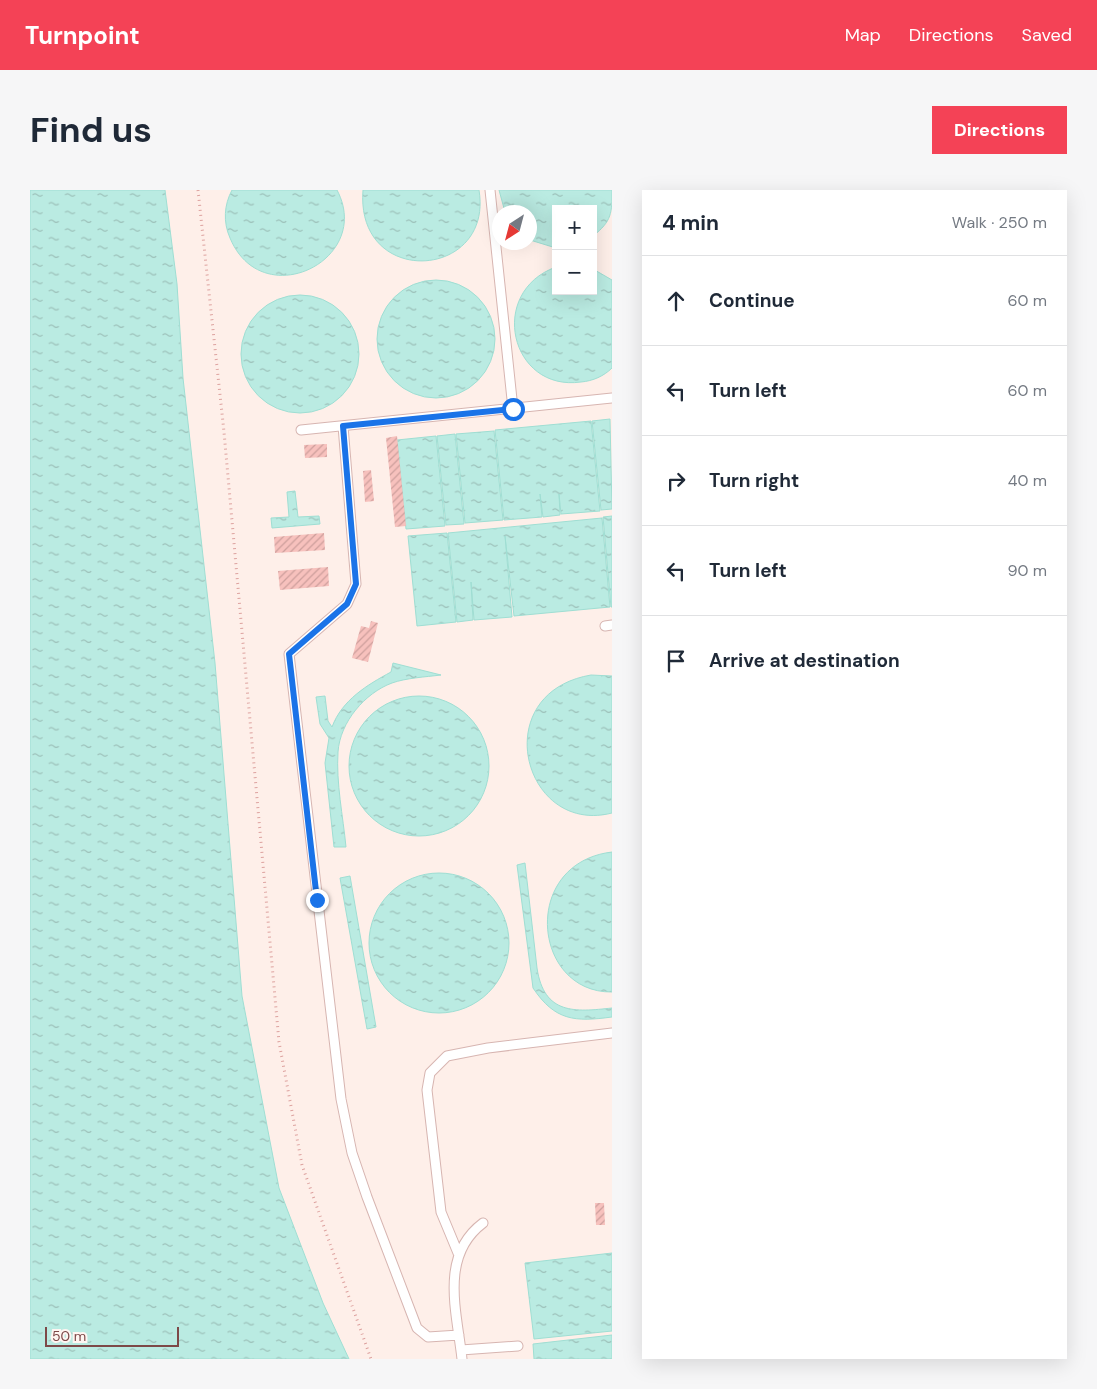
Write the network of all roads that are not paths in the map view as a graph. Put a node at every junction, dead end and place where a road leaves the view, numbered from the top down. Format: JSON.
{"nodes":[{"id":1,"x":490,"y":190,"type":"edge"},
{"id":2,"x":612,"y":398,"type":"edge"},
{"id":3,"x":513,"y":409,"type":"junction"},
{"id":4,"x":343,"y":426,"type":"junction"},
{"id":5,"x":301,"y":430,"type":"dead end"},
{"id":6,"x":612,"y":1033,"type":"edge"},
{"id":7,"x":483,"y":1223,"type":"dead end"},
{"id":8,"x":458,"y":1253,"type":"junction"},
{"id":9,"x":459,"y":1335,"type":"junction"},
{"id":10,"x":518,"y":1346,"type":"dead end"},
{"id":11,"x":461,"y":1354,"type":"edge"}],
"edges":[{"from":1,"to":3,"type":"lane"},
{"from":2,"to":3,"type":"lane"},
{"from":3,"to":4,"type":"lane"},
{"from":4,"to":5,"type":"lane"},
{"from":4,"to":9,"type":"lane"},
{"from":6,"to":8,"type":"lane"},
{"from":7,"to":8,"type":"lane"},
{"from":8,"to":9,"type":"lane"},
{"from":9,"to":11,"type":"lane"},
{"from":10,"to":11,"type":"lane"}]}
